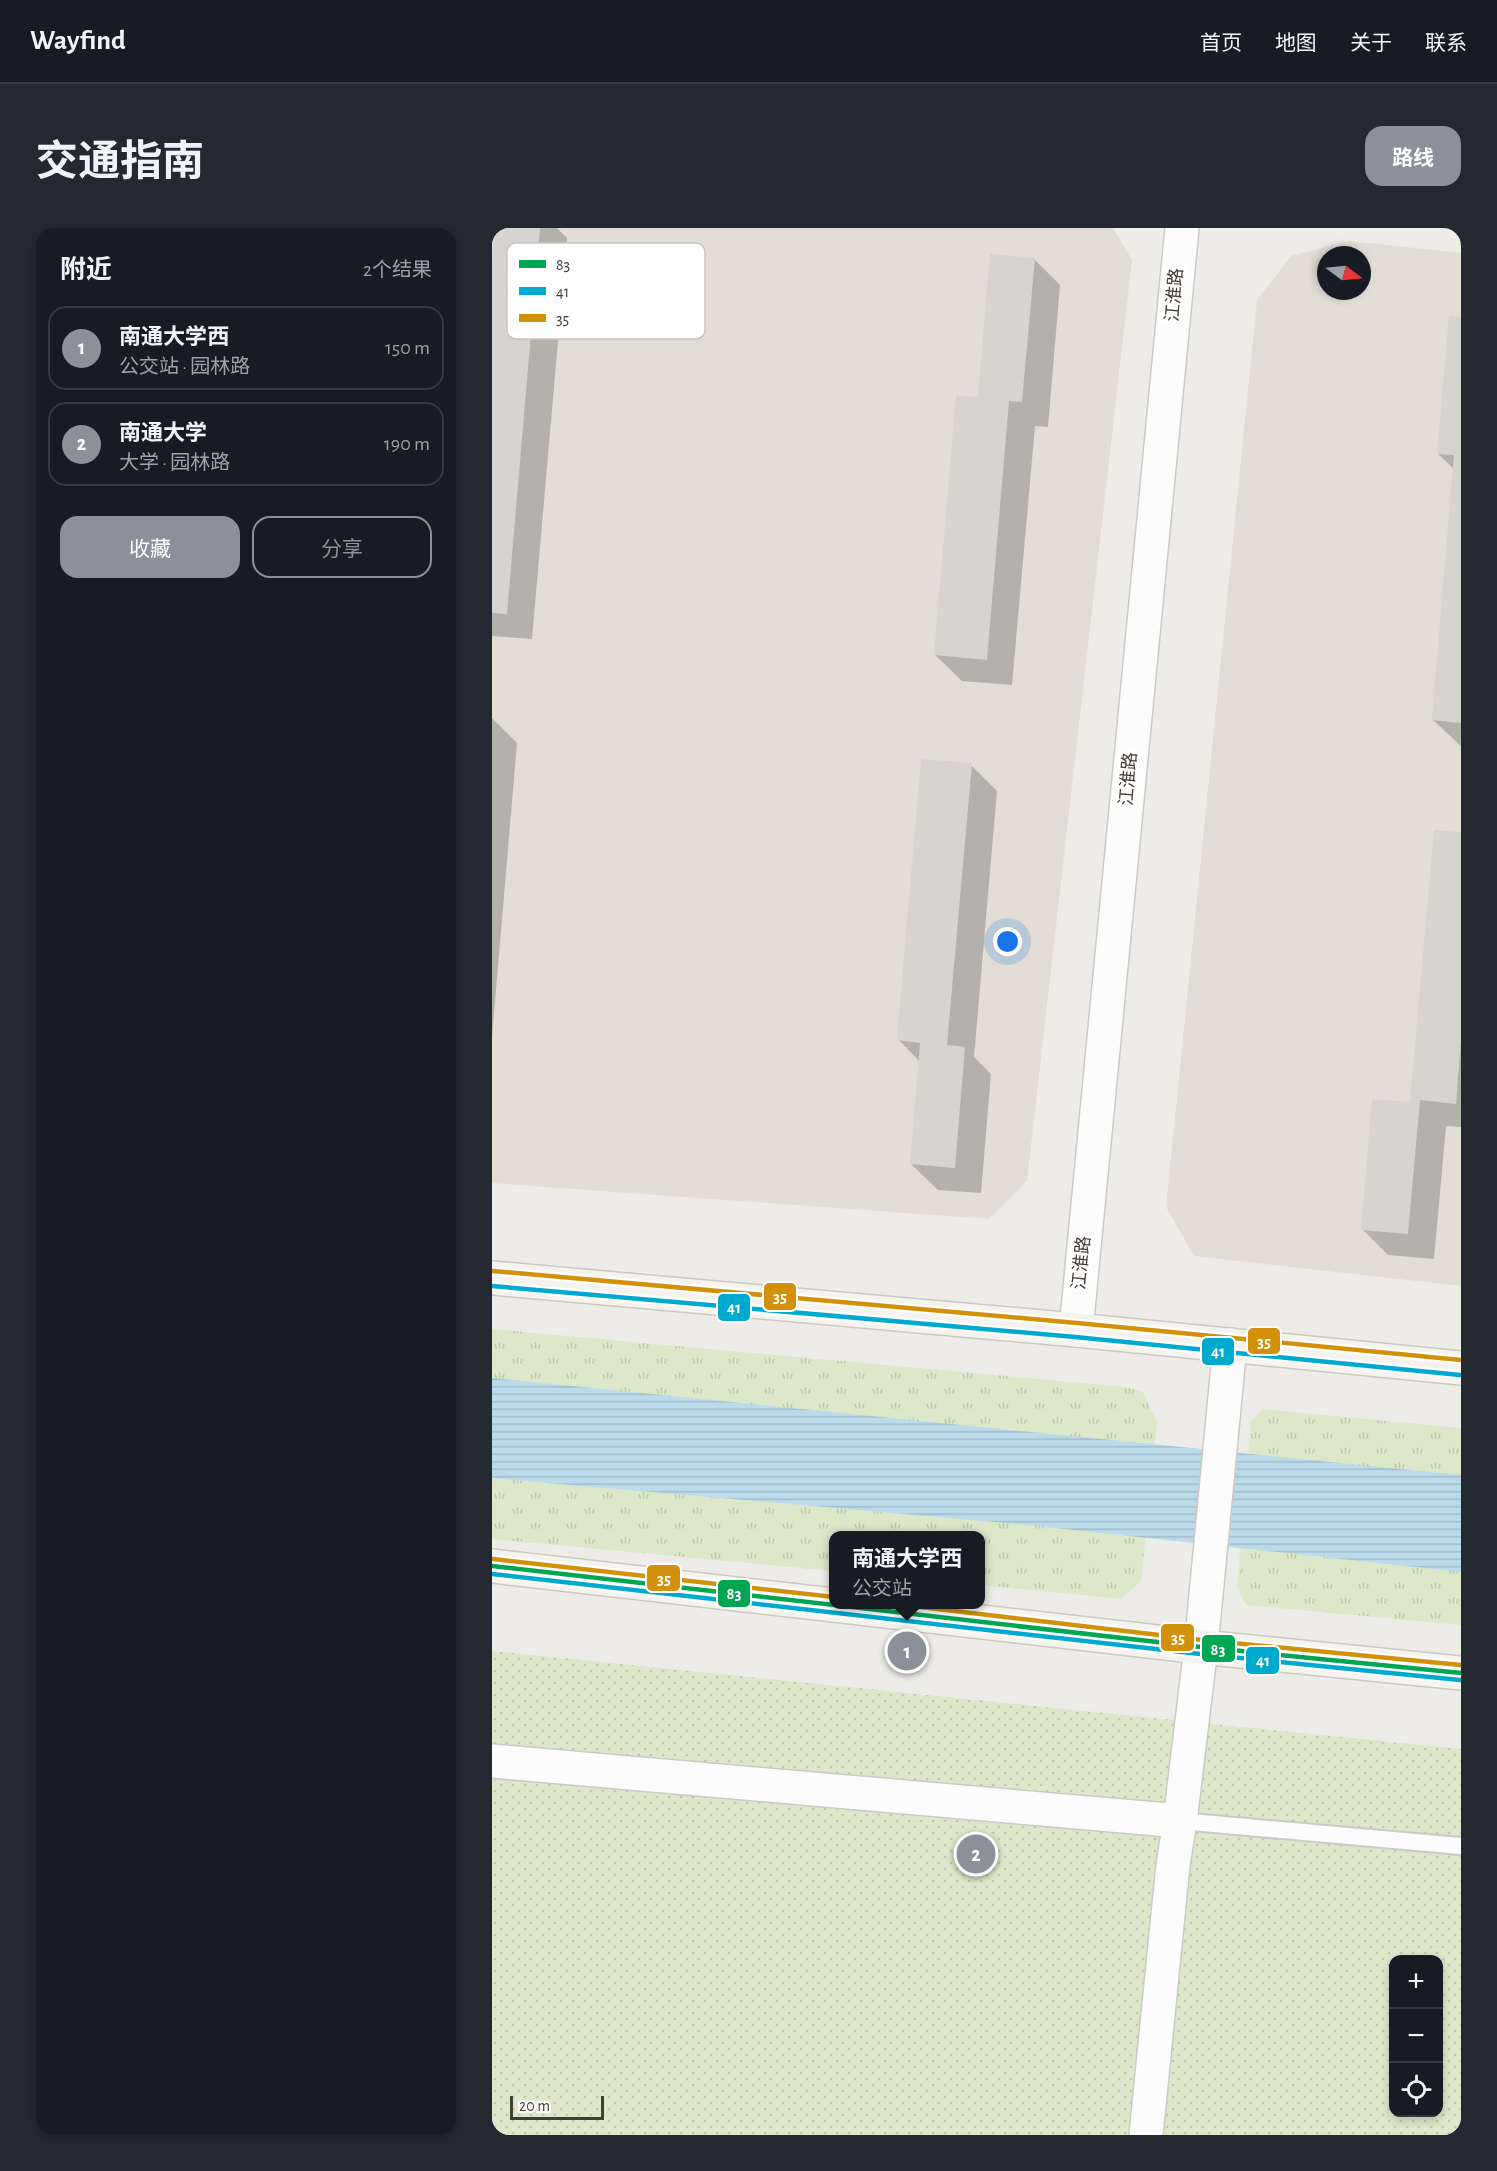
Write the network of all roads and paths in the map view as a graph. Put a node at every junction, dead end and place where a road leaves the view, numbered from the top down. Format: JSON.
{"nodes":[{"id":1,"x":1182,"y":228,"type":"edge"},
{"id":2,"x":492,"y":1278,"type":"edge"},
{"id":3,"x":1076,"y":1330,"type":"junction"},
{"id":4,"x":1230,"y":1345,"type":"junction"},
{"id":5,"x":1461,"y":1368,"type":"edge"},
{"id":6,"x":492,"y":1566,"type":"edge"},
{"id":7,"x":829,"y":1605,"type":"edge"},
{"id":8,"x":868,"y":1609,"type":"edge"},
{"id":9,"x":1201,"y":1647,"type":"junction"},
{"id":10,"x":1461,"y":1673,"type":"edge"},
{"id":11,"x":492,"y":1761,"type":"edge"},
{"id":12,"x":1180,"y":1821,"type":"junction"},
{"id":13,"x":1461,"y":1846,"type":"edge"},
{"id":14,"x":1146,"y":2135,"type":"edge"}],
"edges":[{"from":1,"to":3,"type":"street","name":"江淮路"},
{"from":2,"to":3,"type":"main road"},
{"from":3,"to":4,"type":"main road"},
{"from":4,"to":5,"type":"main road"},
{"from":4,"to":9,"type":"street"},
{"from":6,"to":7,"type":"main road"},
{"from":8,"to":9,"type":"main road"},
{"from":9,"to":10,"type":"main road"},
{"from":9,"to":12,"type":"street"},
{"from":11,"to":12,"type":"street"},
{"from":12,"to":13,"type":"lane"},
{"from":12,"to":14,"type":"street"}]}
